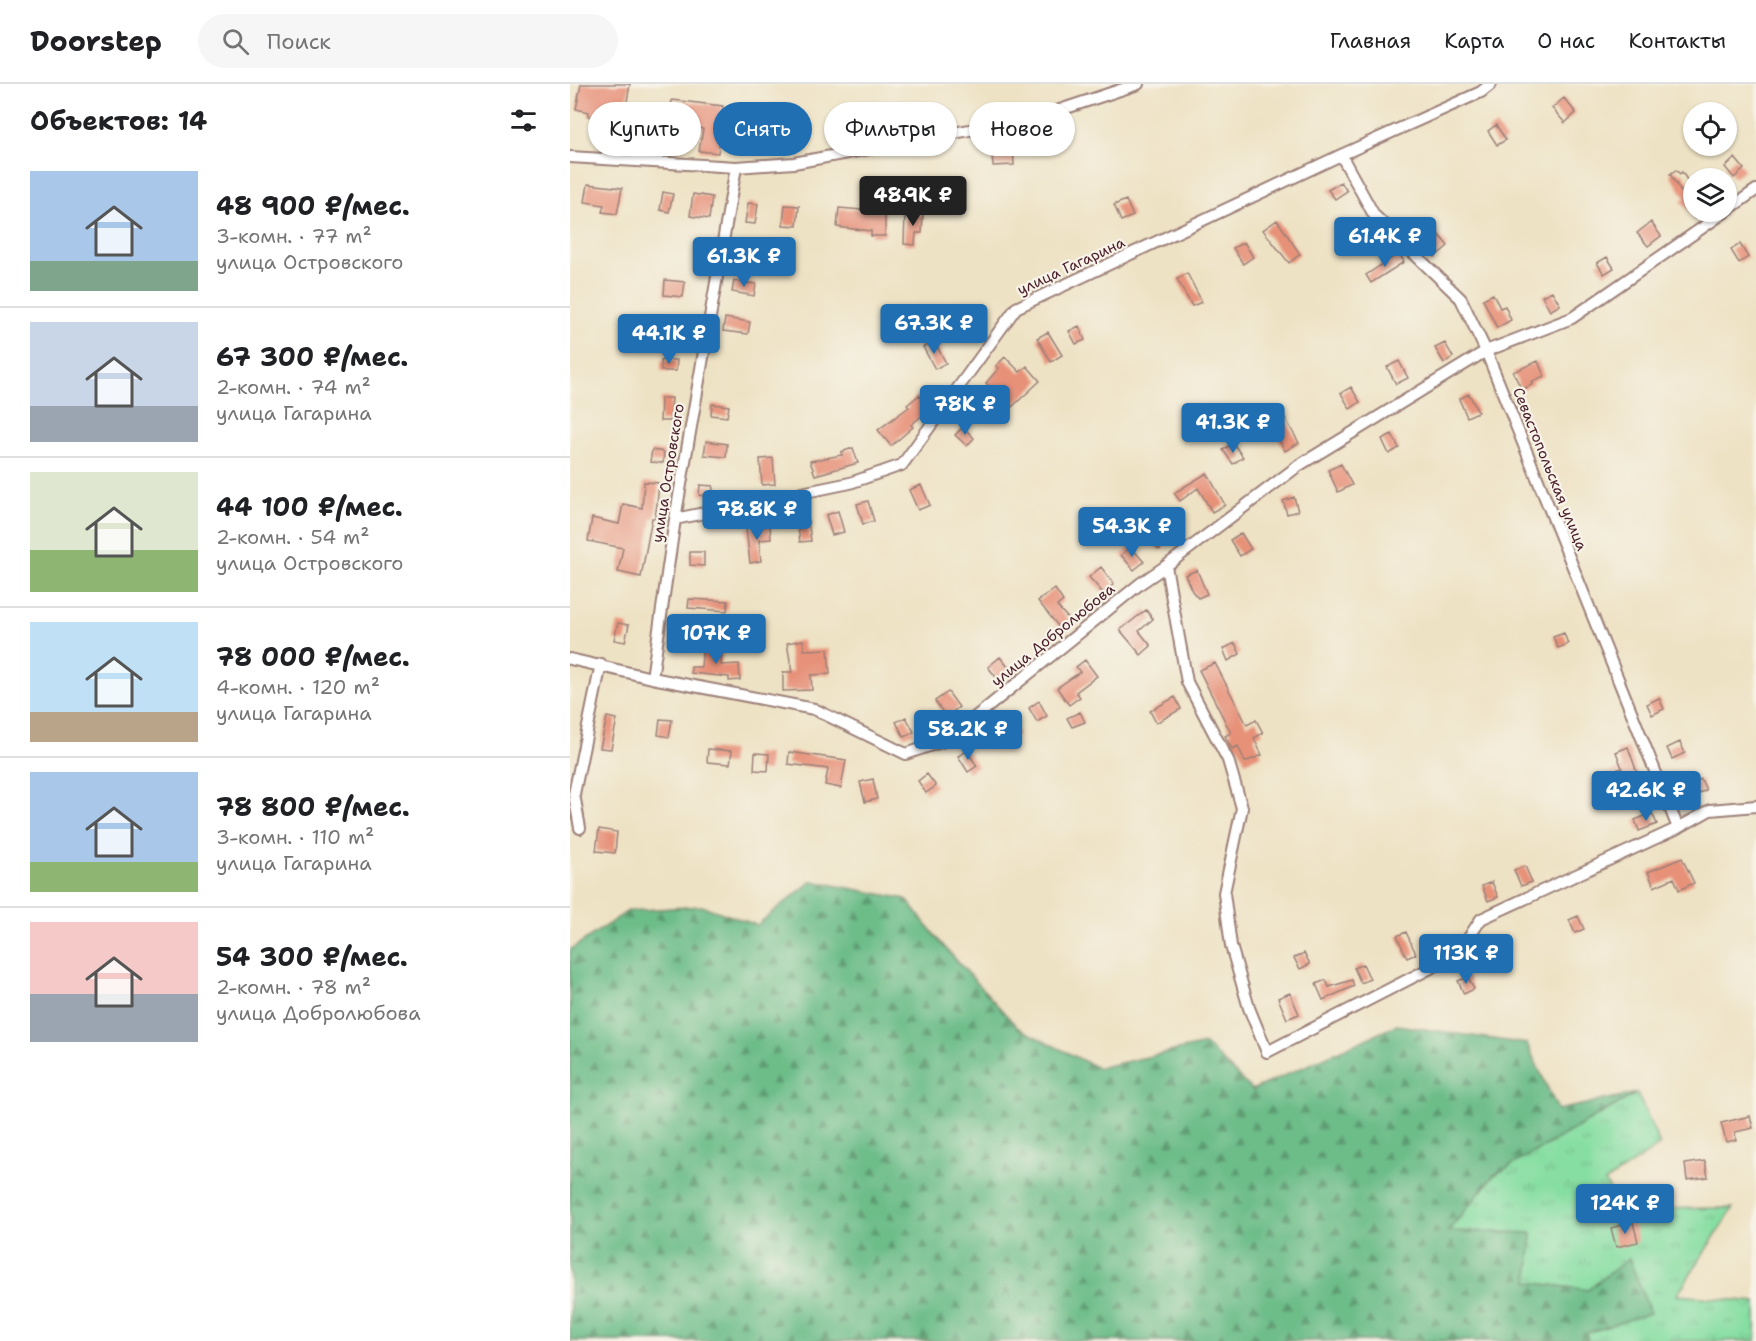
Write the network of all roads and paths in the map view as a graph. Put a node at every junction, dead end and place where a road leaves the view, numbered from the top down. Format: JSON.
{"nodes":[{"id":1,"x":1138,"y":84,"type":"edge"},
{"id":2,"x":1491,"y":84,"type":"edge"},
{"id":3,"x":1341,"y":155,"type":"junction"},
{"id":4,"x":570,"y":157,"type":"edge"},
{"id":5,"x":736,"y":167,"type":"junction"},
{"id":6,"x":1756,"y":190,"type":"edge"},
{"id":7,"x":1737,"y":203,"type":"edge"},
{"id":8,"x":1710,"y":222,"type":"edge"},
{"id":9,"x":1486,"y":351,"type":"junction"},
{"id":10,"x":675,"y":519,"type":"junction"},
{"id":11,"x":1166,"y":566,"type":"junction"},
{"id":12,"x":570,"y":658,"type":"edge"},
{"id":13,"x":602,"y":664,"type":"junction"},
{"id":14,"x":652,"y":678,"type":"junction"},
{"id":15,"x":1756,"y":806,"type":"edge"},
{"id":16,"x":580,"y":828,"type":"dead end"},
{"id":17,"x":1678,"y":828,"type":"junction"}],
"edges":[{"from":1,"to":5,"type":"street"},
{"from":2,"to":3,"type":"street","name":"улица Гагарина"},
{"from":3,"to":9,"type":"street","name":"Севастопольская улица"},
{"from":3,"to":10,"type":"street","name":"улица Гагарина"},
{"from":4,"to":5,"type":"street"},
{"from":5,"to":10,"type":"street","name":"улица Островского"},
{"from":6,"to":7,"type":"street","name":"улица Добролюбова"},
{"from":8,"to":9,"type":"street","name":"улица Добролюбова"},
{"from":9,"to":11,"type":"street","name":"улица Добролюбова"},
{"from":9,"to":17,"type":"street","name":"Севастопольская улица"},
{"from":10,"to":14,"type":"street","name":"улица Островского"},
{"from":11,"to":14,"type":"street","name":"улица Добролюбова"},
{"from":11,"to":17,"type":"street"},
{"from":12,"to":13,"type":"street","name":"улица Добролюбова"},
{"from":13,"to":14,"type":"street","name":"улица Добролюбова"},
{"from":13,"to":16,"type":"street"},
{"from":15,"to":17,"type":"street"}]}
